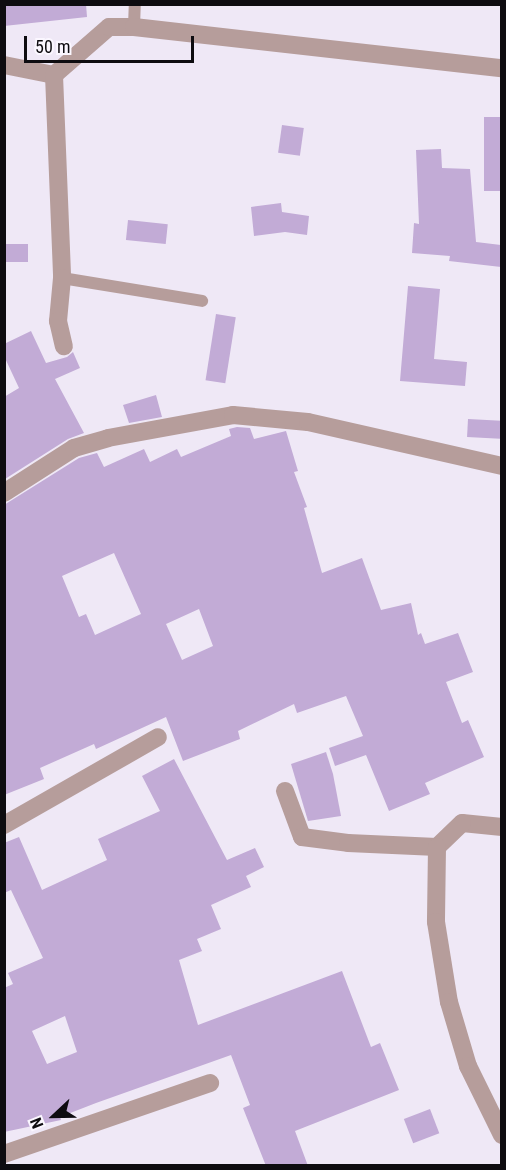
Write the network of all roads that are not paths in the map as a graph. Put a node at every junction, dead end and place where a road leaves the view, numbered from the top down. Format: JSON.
{"nodes":[{"id":1,"x":135,"y":4,"type":"edge"},
{"id":2,"x":134,"y":27,"type":"junction"},
{"id":3,"x":4,"y":66,"type":"edge"},
{"id":4,"x":501,"y":68,"type":"edge"},
{"id":5,"x":54,"y":75,"type":"junction"},
{"id":6,"x":62,"y":278,"type":"junction"},
{"id":7,"x":202,"y":301,"type":"dead end"},
{"id":8,"x":64,"y":346,"type":"dead end"},
{"id":9,"x":501,"y":466,"type":"edge"},
{"id":10,"x":4,"y":493,"type":"edge"},
{"id":11,"x":158,"y":737,"type":"dead end"},
{"id":12,"x":285,"y":791,"type":"dead end"},
{"id":13,"x":4,"y":825,"type":"edge"},
{"id":14,"x":501,"y":827,"type":"edge"},
{"id":15,"x":437,"y":847,"type":"junction"},
{"id":16,"x":210,"y":1083,"type":"dead end"},
{"id":17,"x":501,"y":1135,"type":"edge"},
{"id":18,"x":4,"y":1154,"type":"edge"}],
"edges":[{"from":1,"to":2,"type":"lane"},
{"from":2,"to":4,"type":"street"},
{"from":2,"to":5,"type":"street"},
{"from":3,"to":5,"type":"street"},
{"from":5,"to":6,"type":"street"},
{"from":6,"to":7,"type":"lane"},
{"from":6,"to":8,"type":"street"},
{"from":9,"to":10,"type":"street"},
{"from":11,"to":13,"type":"street"},
{"from":12,"to":15,"type":"street"},
{"from":14,"to":15,"type":"street"},
{"from":15,"to":17,"type":"street"},
{"from":16,"to":18,"type":"street"}]}
